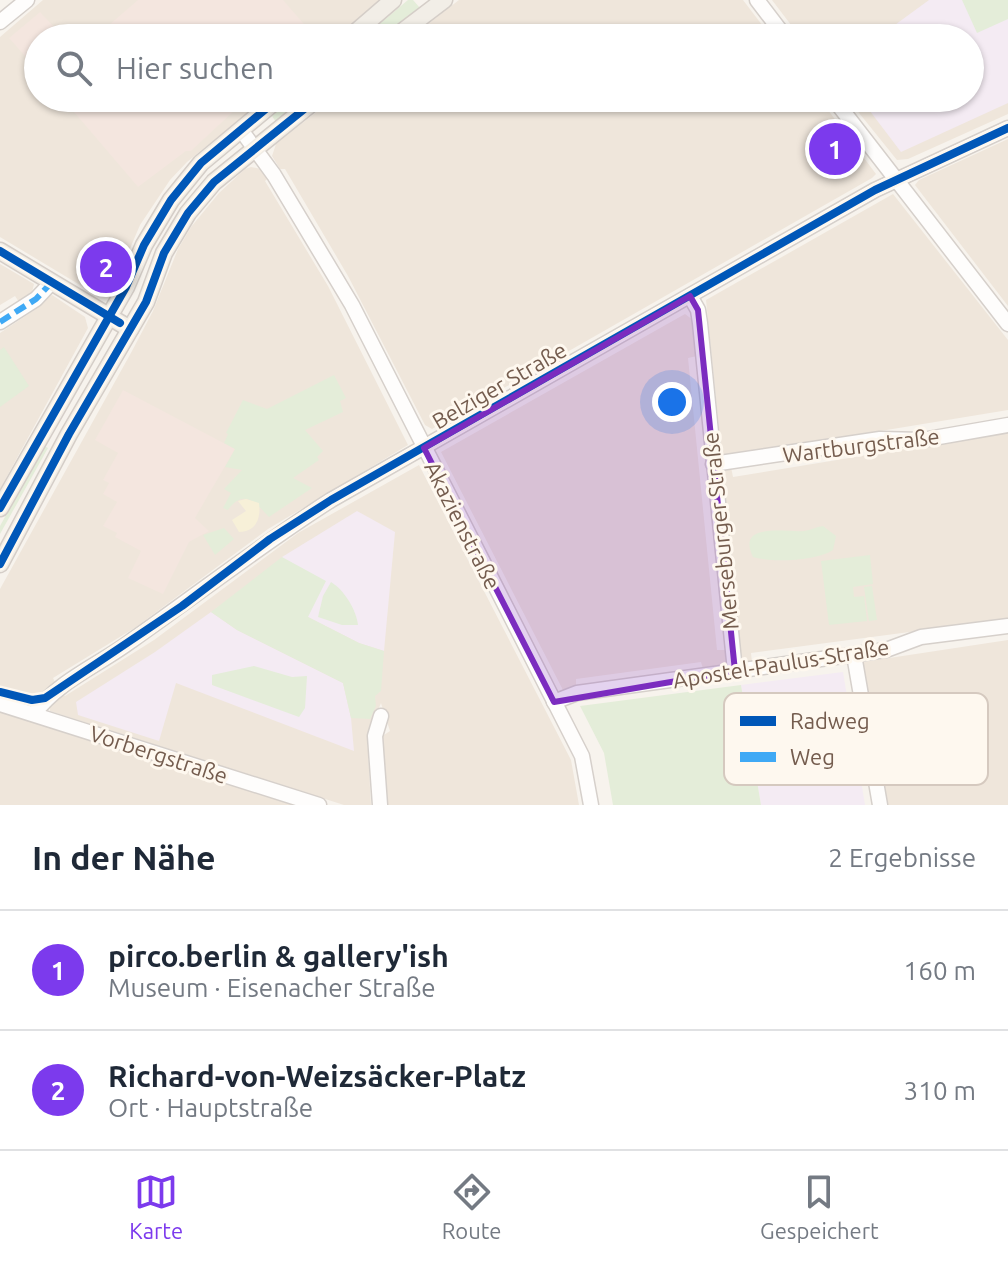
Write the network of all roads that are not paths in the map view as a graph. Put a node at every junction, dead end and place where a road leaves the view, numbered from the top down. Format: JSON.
{"nodes":[{"id":1,"x":27,"y":0,"type":"edge"},
{"id":2,"x":393,"y":0,"type":"edge"},
{"id":3,"x":444,"y":0,"type":"edge"},
{"id":4,"x":757,"y":0,"type":"edge"},
{"id":5,"x":0,"y":22,"type":"edge"},
{"id":6,"x":365,"y":24,"type":"edge"},
{"id":7,"x":412,"y":24,"type":"edge"},
{"id":8,"x":775,"y":24,"type":"edge"},
{"id":9,"x":262,"y":112,"type":"edge"},
{"id":10,"x":301,"y":112,"type":"edge"},
{"id":11,"x":844,"y":112,"type":"edge"},
{"id":12,"x":1008,"y":128,"type":"edge"},
{"id":13,"x":241,"y":130,"type":"junction"},
{"id":14,"x":255,"y":149,"type":"junction"},
{"id":15,"x":896,"y":179,"type":"junction"},
{"id":16,"x":0,"y":251,"type":"edge"},
{"id":17,"x":52,"y":282,"type":"junction"},
{"id":18,"x":690,"y":296,"type":"junction"},
{"id":19,"x":109,"y":316,"type":"junction"},
{"id":20,"x":0,"y":322,"type":"edge"},
{"id":21,"x":1008,"y":324,"type":"edge"},
{"id":22,"x":130,"y":329,"type":"junction"},
{"id":23,"x":1008,"y":425,"type":"edge"},
{"id":24,"x":424,"y":448,"type":"junction"},
{"id":25,"x":713,"y":464,"type":"junction"},
{"id":26,"x":0,"y":508,"type":"edge"},
{"id":27,"x":0,"y":564,"type":"edge"},
{"id":28,"x":1008,"y":626,"type":"edge"},
{"id":29,"x":854,"y":655,"type":"junction"},
{"id":30,"x":735,"y":671,"type":"junction"},
{"id":31,"x":861,"y":693,"type":"edge"},
{"id":32,"x":554,"y":702,"type":"junction"},
{"id":33,"x":0,"y":704,"type":"edge"},
{"id":34,"x":34,"y":714,"type":"junction"},
{"id":35,"x":381,"y":716,"type":"dead end"},
{"id":36,"x":877,"y":785,"type":"edge"},
{"id":37,"x":319,"y":805,"type":"edge"},
{"id":38,"x":380,"y":805,"type":"edge"},
{"id":39,"x":591,"y":805,"type":"edge"},
{"id":40,"x":880,"y":805,"type":"edge"}],
"edges":[{"from":1,"to":5,"type":"street"},
{"from":2,"to":6,"type":"main road"},
{"from":3,"to":7,"type":"main road"},
{"from":4,"to":8,"type":"street"},
{"from":9,"to":13,"type":"main road"},
{"from":10,"to":14,"type":"main road"},
{"from":11,"to":15,"type":"street"},
{"from":12,"to":15,"type":"street","name":"Belziger Straße"},
{"from":13,"to":14,"type":"street","name":"Akazienstraße"},
{"from":13,"to":19,"type":"main road"},
{"from":14,"to":22,"type":"main road"},
{"from":14,"to":24,"type":"street","name":"Akazienstraße"},
{"from":15,"to":18,"type":"street","name":"Belziger Straße"},
{"from":15,"to":21,"type":"street"},
{"from":16,"to":17,"type":"main road"},
{"from":17,"to":19,"type":"main road"},
{"from":17,"to":20,"type":"street"},
{"from":18,"to":24,"type":"street","name":"Belziger Straße"},
{"from":18,"to":25,"type":"street","name":"Merseburger Straße"},
{"from":19,"to":22,"type":"main road"},
{"from":19,"to":26,"type":"main road"},
{"from":22,"to":27,"type":"main road"},
{"from":23,"to":25,"type":"street","name":"Wartburgstraße"},
{"from":24,"to":32,"type":"street","name":"Akazienstraße"},
{"from":24,"to":34,"type":"street","name":"Belziger Straße"},
{"from":25,"to":30,"type":"street","name":"Merseburger Straße"},
{"from":28,"to":29,"type":"street","name":"Apostel-Paulus-Straße"},
{"from":29,"to":30,"type":"street","name":"Apostel-Paulus-Straße"},
{"from":29,"to":31,"type":"street"},
{"from":30,"to":32,"type":"street","name":"Apostel-Paulus-Straße"},
{"from":32,"to":39,"type":"street","name":"Akazienstraße"},
{"from":33,"to":34,"type":"street","name":"Vorbergstraße"},
{"from":34,"to":37,"type":"street","name":"Vorbergstraße"},
{"from":35,"to":38,"type":"street"},
{"from":36,"to":40,"type":"street"}]}
